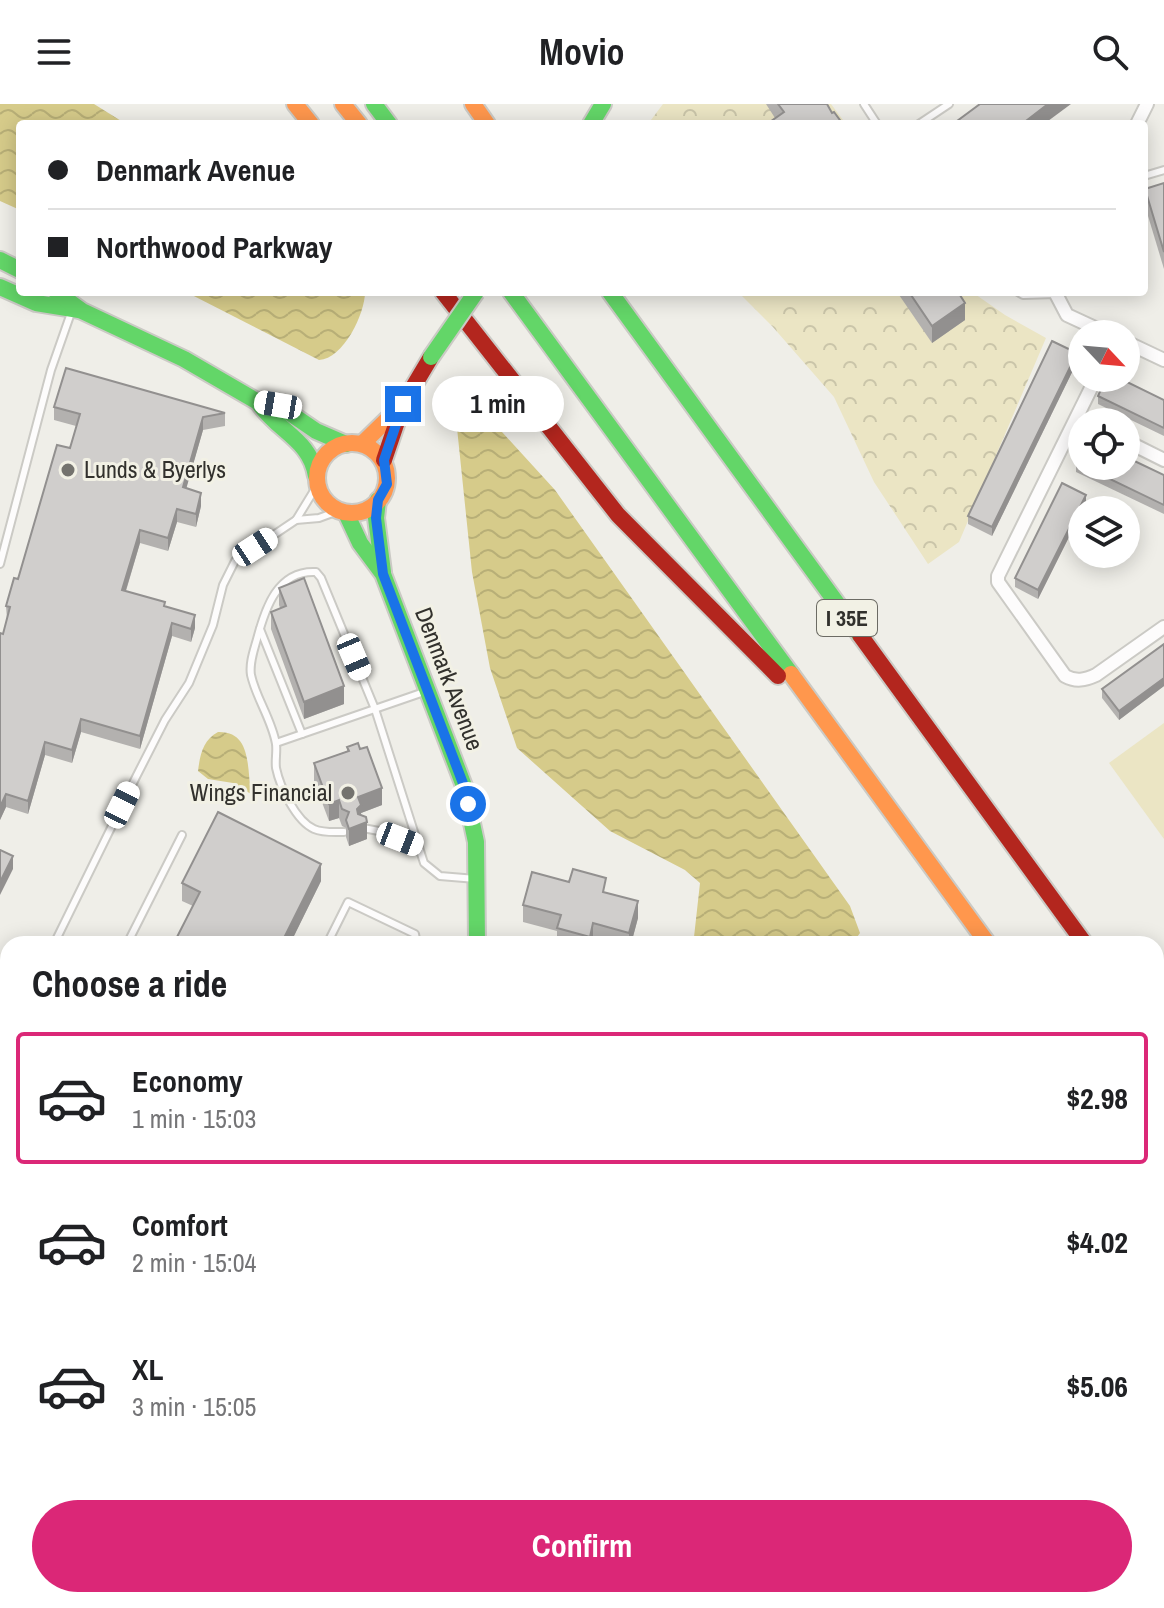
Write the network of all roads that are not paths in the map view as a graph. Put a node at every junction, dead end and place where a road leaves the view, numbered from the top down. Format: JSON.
{"nodes":[{"id":1,"x":295,"y":104,"type":"edge"},
{"id":2,"x":343,"y":104,"type":"edge"},
{"id":3,"x":949,"y":104,"type":"edge"},
{"id":4,"x":308,"y":120,"type":"edge"},
{"id":5,"x":356,"y":120,"type":"edge"},
{"id":6,"x":925,"y":120,"type":"edge"},
{"id":7,"x":20,"y":296,"type":"edge"},
{"id":8,"x":61,"y":296,"type":"edge"},
{"id":9,"x":446,"y":296,"type":"edge"},
{"id":10,"x":473,"y":296,"type":"edge"},
{"id":11,"x":502,"y":296,"type":"edge"},
{"id":12,"x":514,"y":296,"type":"edge"},
{"id":13,"x":613,"y":296,"type":"edge"},
{"id":14,"x":1058,"y":296,"type":"edge"},
{"id":15,"x":76,"y":308,"type":"junction"},
{"id":16,"x":1078,"y":320,"type":"edge"},
{"id":17,"x":1140,"y":349,"type":"edge"},
{"id":18,"x":1164,"y":360,"type":"edge"},
{"id":19,"x":588,"y":397,"type":"junction"},
{"id":20,"x":258,"y":402,"type":"junction"},
{"id":21,"x":403,"y":404,"type":"junction"},
{"id":22,"x":354,"y":444,"type":"junction"},
{"id":23,"x":1068,"y":445,"type":"edge"},
{"id":24,"x":1140,"y":448,"type":"edge"},
{"id":25,"x":384,"y":460,"type":"junction"},
{"id":26,"x":1164,"y":460,"type":"edge"},
{"id":27,"x":317,"y":480,"type":"junction"},
{"id":28,"x":378,"y":500,"type":"junction"},
{"id":29,"x":342,"y":512,"type":"junction"},
{"id":30,"x":296,"y":520,"type":"junction"},
{"id":31,"x":0,"y":564,"type":"edge"},
{"id":32,"x":383,"y":574,"type":"junction"},
{"id":33,"x":1164,"y":627,"type":"edge"},
{"id":34,"x":260,"y":629,"type":"junction"},
{"id":35,"x":428,"y":691,"type":"junction"},
{"id":36,"x":375,"y":709,"type":"junction"},
{"id":37,"x":831,"y":730,"type":"junction"},
{"id":38,"x":302,"y":734,"type":"junction"},
{"id":39,"x":276,"y":743,"type":"junction"},
{"id":40,"x":363,"y":828,"type":"edge"},
{"id":41,"x":344,"y":832,"type":"edge"},
{"id":42,"x":182,"y":835,"type":"dead end"},
{"id":43,"x":417,"y":845,"type":"junction"},
{"id":44,"x":478,"y":880,"type":"junction"},
{"id":45,"x":58,"y":936,"type":"edge"},
{"id":46,"x":131,"y":936,"type":"edge"},
{"id":47,"x":331,"y":936,"type":"edge"},
{"id":48,"x":415,"y":936,"type":"edge"},
{"id":49,"x":477,"y":936,"type":"edge"},
{"id":50,"x":982,"y":936,"type":"edge"},
{"id":51,"x":1079,"y":936,"type":"edge"}],
"edges":[{"from":1,"to":4,"type":"main road"},
{"from":2,"to":5,"type":"main road"},
{"from":3,"to":6,"type":"lane"},
{"from":7,"to":15,"type":"main road"},
{"from":8,"to":15,"type":"main road"},
{"from":9,"to":37,"type":"main road"},
{"from":10,"to":21,"type":"main road","bridge":true},
{"from":11,"to":19,"type":"main road"},
{"from":12,"to":19,"type":"main road"},
{"from":13,"to":51,"type":"main road","number":"I 35E"},
{"from":14,"to":16,"type":"street"},
{"from":15,"to":20,"type":"main road"},
{"from":15,"to":31,"type":"lane"},
{"from":17,"to":18,"type":"street"},
{"from":19,"to":37,"type":"main road"},
{"from":20,"to":22,"type":"main road"},
{"from":20,"to":27,"type":"main road"},
{"from":21,"to":22,"type":"main road"},
{"from":21,"to":25,"type":"main road"},
{"from":22,"to":25,"type":"main road"},
{"from":22,"to":27,"type":"main road"},
{"from":23,"to":33,"type":"street"},
{"from":24,"to":26,"type":"street"},
{"from":25,"to":28,"type":"main road"},
{"from":27,"to":29,"type":"main road"},
{"from":27,"to":30,"type":"lane"},
{"from":28,"to":29,"type":"main road"},
{"from":28,"to":32,"type":"main road","name":"Denmark Avenue"},
{"from":29,"to":30,"type":"lane"},
{"from":29,"to":32,"type":"main road","name":"Denmark Avenue"},
{"from":30,"to":45,"type":"lane"},
{"from":32,"to":35,"type":"main road","name":"Denmark Avenue"},
{"from":34,"to":36,"type":"lane"},
{"from":34,"to":38,"type":"lane"},
{"from":34,"to":39,"type":"lane"},
{"from":35,"to":36,"type":"lane"},
{"from":35,"to":44,"type":"main road","name":"Denmark Avenue"},
{"from":36,"to":38,"type":"lane"},
{"from":36,"to":43,"type":"lane"},
{"from":37,"to":50,"type":"main road"},
{"from":38,"to":39,"type":"lane"},
{"from":39,"to":41,"type":"lane"},
{"from":40,"to":43,"type":"lane"},
{"from":42,"to":46,"type":"lane"},
{"from":43,"to":44,"type":"lane"},
{"from":44,"to":49,"type":"main road","name":"Denmark Avenue"},
{"from":47,"to":48,"type":"lane"}]}
